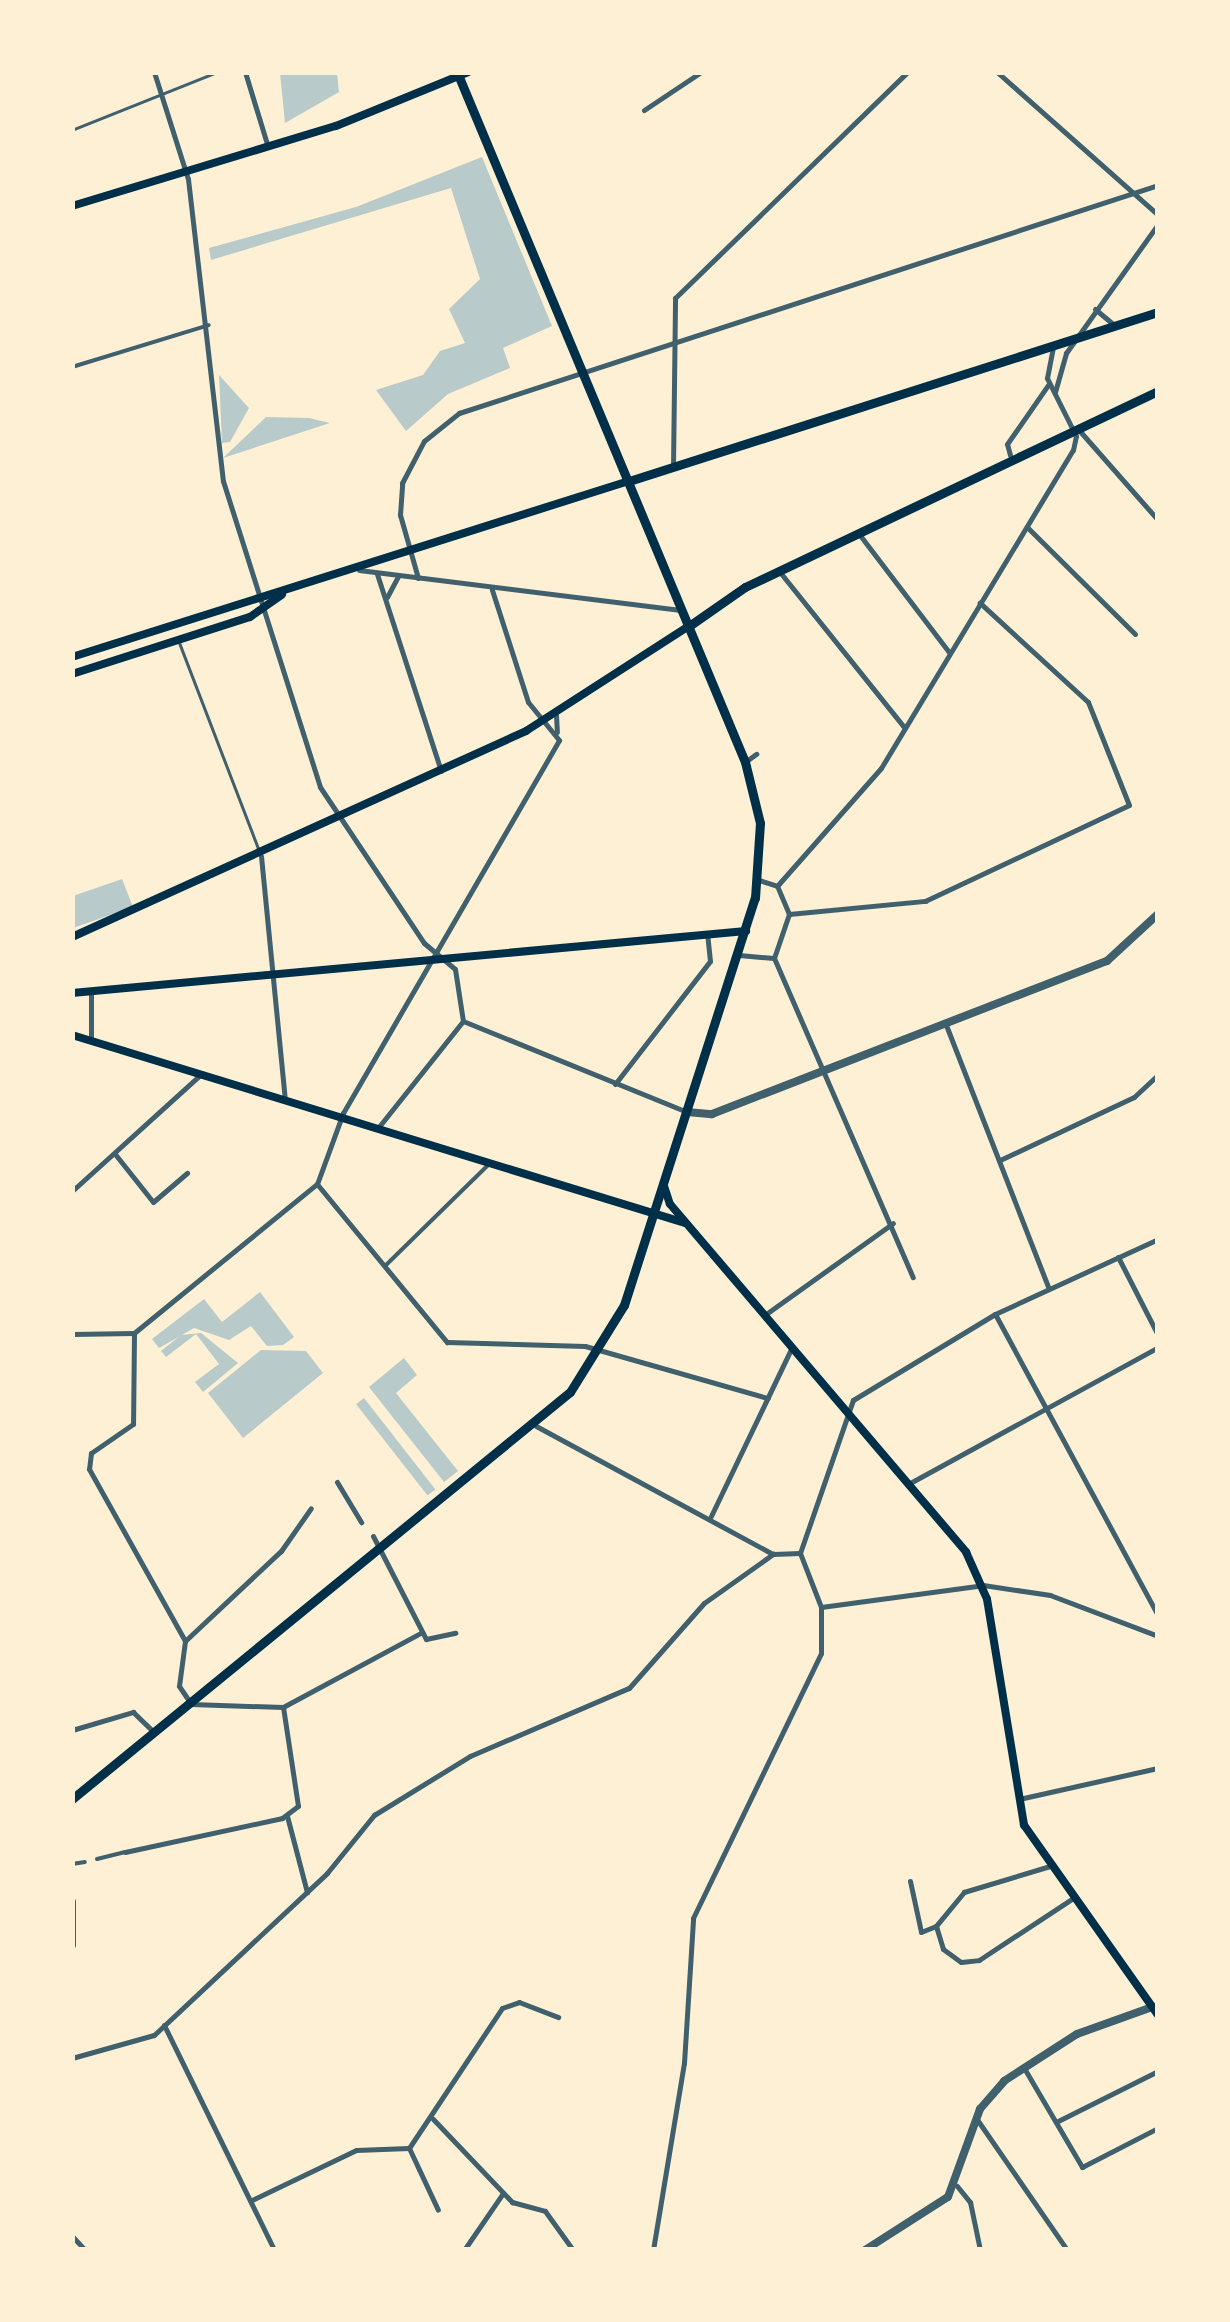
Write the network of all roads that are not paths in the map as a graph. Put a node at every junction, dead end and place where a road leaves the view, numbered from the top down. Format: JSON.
{"nodes":[{"id":1,"x":154,"y":72,"type":"edge"},
{"id":2,"x":217,"y":72,"type":"edge"},
{"id":3,"x":245,"y":72,"type":"edge"},
{"id":4,"x":701,"y":72,"type":"edge"},
{"id":5,"x":907,"y":72,"type":"edge"},
{"id":6,"x":997,"y":72,"type":"edge"},
{"id":7,"x":461,"y":74,"type":"edge"},
{"id":8,"x":162,"y":96,"type":"junction"},
{"id":9,"x":644,"y":110,"type":"dead end"},
{"id":10,"x":72,"y":130,"type":"edge"},
{"id":11,"x":268,"y":147,"type":"junction"},
{"id":12,"x":186,"y":171,"type":"junction"},
{"id":13,"x":1158,"y":186,"type":"edge"},
{"id":14,"x":1137,"y":194,"type":"junction"},
{"id":15,"x":72,"y":206,"type":"edge"},
{"id":16,"x":1158,"y":215,"type":"edge"},
{"id":17,"x":1158,"y":224,"type":"edge"},
{"id":18,"x":1095,"y":308,"type":"junction"},
{"id":19,"x":1158,"y":312,"type":"edge"},
{"id":20,"x":209,"y":325,"type":"junction"},
{"id":21,"x":1115,"y":326,"type":"junction"},
{"id":22,"x":678,"y":339,"type":"junction"},
{"id":23,"x":1076,"y":340,"type":"junction"},
{"id":24,"x":1053,"y":348,"type":"junction"},
{"id":25,"x":72,"y":367,"type":"edge"},
{"id":26,"x":582,"y":370,"type":"junction"},
{"id":27,"x":1048,"y":384,"type":"junction"},
{"id":28,"x":1158,"y":391,"type":"edge"},
{"id":29,"x":1055,"y":392,"type":"junction"},
{"id":30,"x":1072,"y":425,"type":"junction"},
{"id":31,"x":1010,"y":454,"type":"junction"},
{"id":32,"x":673,"y":466,"type":"junction"},
{"id":33,"x":629,"y":481,"type":"junction"},
{"id":34,"x":1158,"y":520,"type":"edge"},
{"id":35,"x":1026,"y":528,"type":"junction"},
{"id":36,"x":857,"y":531,"type":"junction"},
{"id":37,"x":410,"y":547,"type":"junction"},
{"id":38,"x":359,"y":570,"type":"junction"},
{"id":39,"x":779,"y":570,"type":"junction"},
{"id":40,"x":377,"y":573,"type":"junction"},
{"id":41,"x":398,"y":576,"type":"junction"},
{"id":42,"x":418,"y":578,"type":"junction"},
{"id":43,"x":492,"y":590,"type":"junction"},
{"id":44,"x":283,"y":595,"type":"junction"},
{"id":45,"x":387,"y":597,"type":"junction"},
{"id":46,"x":260,"y":598,"type":"junction"},
{"id":47,"x":980,"y":602,"type":"junction"},
{"id":48,"x":709,"y":606,"type":"junction"},
{"id":49,"x":682,"y":609,"type":"junction"},
{"id":50,"x":263,"y":611,"type":"junction"},
{"id":51,"x":172,"y":626,"type":"junction"},
{"id":52,"x":689,"y":626,"type":"junction"},
{"id":53,"x":1135,"y":634,"type":"dead end"},
{"id":54,"x":177,"y":641,"type":"junction"},
{"id":55,"x":949,"y":653,"type":"junction"},
{"id":56,"x":72,"y":657,"type":"edge"},
{"id":57,"x":72,"y":674,"type":"edge"},
{"id":58,"x":556,"y":715,"type":"junction"},
{"id":59,"x":538,"y":723,"type":"junction"},
{"id":60,"x":904,"y":728,"type":"junction"},
{"id":61,"x":556,"y":732,"type":"junction"},
{"id":62,"x":756,"y":754,"type":"dead end"},
{"id":63,"x":744,"y":762,"type":"junction"},
{"id":64,"x":440,"y":771,"type":"junction"},
{"id":65,"x":338,"y":820,"type":"junction"},
{"id":66,"x":261,"y":856,"type":"junction"},
{"id":67,"x":759,"y":880,"type":"junction"},
{"id":68,"x":777,"y":886,"type":"junction"},
{"id":69,"x":789,"y":914,"type":"junction"},
{"id":70,"x":1158,"y":914,"type":"edge"},
{"id":71,"x":746,"y":931,"type":"junction"},
{"id":72,"x":705,"y":932,"type":"junction"},
{"id":73,"x":72,"y":941,"type":"edge"},
{"id":74,"x":434,"y":955,"type":"junction"},
{"id":75,"x":739,"y":955,"type":"junction"},
{"id":76,"x":774,"y":958,"type":"junction"},
{"id":77,"x":272,"y":970,"type":"junction"},
{"id":78,"x":91,"y":991,"type":"junction"},
{"id":79,"x":72,"y":993,"type":"edge"},
{"id":80,"x":462,"y":1021,"type":"junction"},
{"id":81,"x":946,"y":1025,"type":"junction"},
{"id":82,"x":72,"y":1035,"type":"edge"},
{"id":83,"x":91,"y":1041,"type":"junction"},
{"id":84,"x":825,"y":1073,"type":"junction"},
{"id":85,"x":200,"y":1075,"type":"junction"},
{"id":86,"x":1155,"y":1078,"type":"edge"},
{"id":87,"x":615,"y":1084,"type":"junction"},
{"id":88,"x":286,"y":1101,"type":"junction"},
{"id":89,"x":687,"y":1112,"type":"junction"},
{"id":90,"x":340,"y":1118,"type":"junction"},
{"id":91,"x":376,"y":1130,"type":"junction"},
{"id":92,"x":115,"y":1154,"type":"junction"},
{"id":93,"x":1000,"y":1160,"type":"junction"},
{"id":94,"x":488,"y":1165,"type":"junction"},
{"id":95,"x":187,"y":1173,"type":"dead end"},
{"id":96,"x":317,"y":1184,"type":"junction"},
{"id":97,"x":664,"y":1186,"type":"junction"},
{"id":98,"x":72,"y":1191,"type":"edge"},
{"id":99,"x":654,"y":1214,"type":"junction"},
{"id":100,"x":894,"y":1223,"type":"junction"},
{"id":101,"x":687,"y":1224,"type":"junction"},
{"id":102,"x":1158,"y":1240,"type":"edge"},
{"id":103,"x":1118,"y":1257,"type":"junction"},
{"id":104,"x":385,"y":1266,"type":"junction"},
{"id":105,"x":913,"y":1277,"type":"dead end"},
{"id":106,"x":1049,"y":1289,"type":"junction"},
{"id":107,"x":766,"y":1314,"type":"junction"},
{"id":108,"x":995,"y":1314,"type":"junction"},
{"id":109,"x":134,"y":1333,"type":"junction"},
{"id":110,"x":72,"y":1334,"type":"edge"},
{"id":111,"x":1158,"y":1335,"type":"edge"},
{"id":112,"x":793,"y":1344,"type":"junction"},
{"id":113,"x":1158,"y":1347,"type":"edge"},
{"id":114,"x":601,"y":1351,"type":"junction"},
{"id":115,"x":768,"y":1398,"type":"junction"},
{"id":116,"x":1046,"y":1409,"type":"junction"},
{"id":117,"x":850,"y":1411,"type":"junction"},
{"id":118,"x":536,"y":1426,"type":"junction"},
{"id":119,"x":337,"y":1482,"type":"dead end"},
{"id":120,"x":910,"y":1483,"type":"junction"},
{"id":121,"x":311,"y":1508,"type":"dead end"},
{"id":122,"x":712,"y":1516,"type":"junction"},
{"id":123,"x":361,"y":1522,"type":"dead end"},
{"id":124,"x":373,"y":1536,"type":"dead end"},
{"id":125,"x":72,"y":1544,"type":"edge"},
{"id":126,"x":382,"y":1550,"type":"junction"},
{"id":127,"x":800,"y":1553,"type":"junction"},
{"id":128,"x":773,"y":1554,"type":"junction"},
{"id":129,"x":984,"y":1585,"type":"junction"},
{"id":130,"x":821,"y":1607,"type":"junction"},
{"id":131,"x":1158,"y":1615,"type":"edge"},
{"id":132,"x":422,"y":1632,"type":"junction"},
{"id":133,"x":455,"y":1633,"type":"dead end"},
{"id":134,"x":1158,"y":1636,"type":"edge"},
{"id":135,"x":185,"y":1641,"type":"junction"},
{"id":136,"x":191,"y":1704,"type":"junction"},
{"id":137,"x":283,"y":1707,"type":"junction"},
{"id":138,"x":72,"y":1712,"type":"edge"},
{"id":139,"x":72,"y":1730,"type":"edge"},
{"id":140,"x":154,"y":1733,"type":"junction"},
{"id":141,"x":1158,"y":1768,"type":"edge"},
{"id":142,"x":72,"y":1798,"type":"edge"},
{"id":143,"x":1018,"y":1799,"type":"junction"},
{"id":144,"x":287,"y":1816,"type":"junction"},
{"id":145,"x":126,"y":1852,"type":"joint"},
{"id":146,"x":96,"y":1859,"type":"dead end"},
{"id":147,"x":85,"y":1862,"type":"dead end"},
{"id":148,"x":72,"y":1864,"type":"edge"},
{"id":149,"x":1050,"y":1866,"type":"junction"},
{"id":150,"x":910,"y":1881,"type":"dead end"},
{"id":151,"x":308,"y":1892,"type":"junction"},
{"id":152,"x":1073,"y":1898,"type":"junction"},
{"id":153,"x":72,"y":1902,"type":"edge"},
{"id":154,"x":936,"y":1926,"type":"junction"},
{"id":155,"x":72,"y":1945,"type":"edge"},
{"id":156,"x":1154,"y":2011,"type":"edge"},
{"id":157,"x":558,"y":2017,"type":"dead end"},
{"id":158,"x":164,"y":2025,"type":"junction"},
{"id":159,"x":72,"y":2058,"type":"edge"},
{"id":160,"x":1024,"y":2068,"type":"junction"},
{"id":161,"x":1158,"y":2071,"type":"edge"},
{"id":162,"x":976,"y":2118,"type":"junction"},
{"id":163,"x":433,"y":2119,"type":"junction"},
{"id":164,"x":1056,"y":2122,"type":"junction"},
{"id":165,"x":1158,"y":2128,"type":"edge"},
{"id":166,"x":409,"y":2148,"type":"junction"},
{"id":167,"x":957,"y":2186,"type":"junction"},
{"id":168,"x":503,"y":2194,"type":"junction"},
{"id":169,"x":252,"y":2200,"type":"junction"},
{"id":170,"x":438,"y":2210,"type":"dead end"},
{"id":171,"x":72,"y":2236,"type":"edge"},
{"id":172,"x":86,"y":2250,"type":"edge"},
{"id":173,"x":274,"y":2250,"type":"edge"},
{"id":174,"x":464,"y":2250,"type":"edge"},
{"id":175,"x":572,"y":2250,"type":"edge"},
{"id":176,"x":653,"y":2250,"type":"edge"},
{"id":177,"x":865,"y":2250,"type":"edge"},
{"id":178,"x":980,"y":2250,"type":"edge"},
{"id":179,"x":1067,"y":2250,"type":"edge"}],
"edges":[{"from":1,"to":8,"type":"street"},
{"from":2,"to":8,"type":"lane"},
{"from":3,"to":11,"type":"street"},
{"from":4,"to":9,"type":"street"},
{"from":5,"to":22,"type":"street"},
{"from":6,"to":14,"type":"street"},
{"from":7,"to":11,"type":"main road"},
{"from":7,"to":26,"type":"main road"},
{"from":8,"to":10,"type":"lane"},
{"from":8,"to":12,"type":"street"},
{"from":11,"to":12,"type":"main road"},
{"from":12,"to":15,"type":"main road"},
{"from":12,"to":20,"type":"street"},
{"from":13,"to":14,"type":"street"},
{"from":14,"to":16,"type":"street"},
{"from":14,"to":22,"type":"street"},
{"from":17,"to":18,"type":"street"},
{"from":18,"to":21,"type":"street"},
{"from":18,"to":23,"type":"street"},
{"from":19,"to":21,"type":"main road"},
{"from":20,"to":25,"type":"street"},
{"from":20,"to":46,"type":"street"},
{"from":21,"to":23,"type":"main road"},
{"from":22,"to":26,"type":"street"},
{"from":22,"to":32,"type":"street"},
{"from":23,"to":24,"type":"main road"},
{"from":23,"to":29,"type":"street"},
{"from":24,"to":27,"type":"street"},
{"from":24,"to":32,"type":"main road"},
{"from":26,"to":33,"type":"main road"},
{"from":26,"to":37,"type":"street"},
{"from":27,"to":29,"type":"street"},
{"from":27,"to":31,"type":"street"},
{"from":28,"to":30,"type":"main road"},
{"from":29,"to":30,"type":"street"},
{"from":30,"to":31,"type":"main road"},
{"from":30,"to":34,"type":"street"},
{"from":30,"to":35,"type":"street"},
{"from":31,"to":36,"type":"main road"},
{"from":32,"to":33,"type":"main road"},
{"from":33,"to":37,"type":"main road"},
{"from":33,"to":49,"type":"main road"},
{"from":35,"to":47,"type":"street"},
{"from":35,"to":53,"type":"street"},
{"from":36,"to":39,"type":"main road"},
{"from":36,"to":55,"type":"street"},
{"from":37,"to":38,"type":"main road"},
{"from":37,"to":42,"type":"street"},
{"from":38,"to":40,"type":"street"},
{"from":38,"to":44,"type":"main road"},
{"from":39,"to":48,"type":"main road"},
{"from":39,"to":60,"type":"street"},
{"from":40,"to":41,"type":"street"},
{"from":40,"to":45,"type":"street"},
{"from":41,"to":42,"type":"street"},
{"from":41,"to":45,"type":"street"},
{"from":42,"to":43,"type":"street"},
{"from":43,"to":49,"type":"street"},
{"from":43,"to":59,"type":"street"},
{"from":44,"to":46,"type":"main road"},
{"from":44,"to":50,"type":"main road"},
{"from":45,"to":64,"type":"street"},
{"from":46,"to":50,"type":"street"},
{"from":46,"to":51,"type":"main road"},
{"from":47,"to":55,"type":"street"},
{"from":47,"to":69,"type":"street"},
{"from":48,"to":49,"type":"main road"},
{"from":48,"to":52,"type":"main road"},
{"from":49,"to":52,"type":"main road"},
{"from":50,"to":54,"type":"main road"},
{"from":50,"to":65,"type":"street"},
{"from":51,"to":54,"type":"lane"},
{"from":51,"to":56,"type":"main road"},
{"from":52,"to":58,"type":"main road"},
{"from":52,"to":63,"type":"main road"},
{"from":54,"to":57,"type":"main road"},
{"from":54,"to":66,"type":"lane"},
{"from":55,"to":60,"type":"street"},
{"from":58,"to":59,"type":"main road"},
{"from":58,"to":61,"type":"street"},
{"from":59,"to":61,"type":"street"},
{"from":59,"to":64,"type":"main road"},
{"from":60,"to":68,"type":"street"},
{"from":61,"to":74,"type":"street"},
{"from":62,"to":63,"type":"street"},
{"from":63,"to":67,"type":"main road"},
{"from":64,"to":65,"type":"main road"},
{"from":65,"to":66,"type":"main road"},
{"from":65,"to":74,"type":"street"},
{"from":66,"to":73,"type":"main road"},
{"from":66,"to":77,"type":"street"},
{"from":67,"to":68,"type":"street"},
{"from":67,"to":71,"type":"main road"},
{"from":68,"to":69,"type":"street"},
{"from":69,"to":76,"type":"street"},
{"from":70,"to":81,"type":"street"},
{"from":71,"to":72,"type":"main road"},
{"from":71,"to":75,"type":"main road"},
{"from":72,"to":74,"type":"main road"},
{"from":72,"to":87,"type":"street"},
{"from":74,"to":77,"type":"main road"},
{"from":74,"to":80,"type":"street"},
{"from":74,"to":90,"type":"street"},
{"from":75,"to":76,"type":"street"},
{"from":75,"to":89,"type":"main road"},
{"from":76,"to":84,"type":"street"},
{"from":77,"to":78,"type":"main road"},
{"from":77,"to":88,"type":"street"},
{"from":78,"to":79,"type":"main road"},
{"from":78,"to":83,"type":"street"},
{"from":80,"to":87,"type":"street"},
{"from":80,"to":91,"type":"street"},
{"from":81,"to":84,"type":"street"},
{"from":81,"to":93,"type":"street"},
{"from":82,"to":83,"type":"main road"},
{"from":83,"to":85,"type":"main road"},
{"from":84,"to":89,"type":"street"},
{"from":84,"to":100,"type":"street"},
{"from":85,"to":88,"type":"main road"},
{"from":85,"to":92,"type":"street"},
{"from":86,"to":93,"type":"street"},
{"from":87,"to":89,"type":"street"},
{"from":88,"to":90,"type":"main road"},
{"from":89,"to":97,"type":"main road"},
{"from":90,"to":91,"type":"main road"},
{"from":90,"to":96,"type":"street"},
{"from":91,"to":94,"type":"main road"},
{"from":92,"to":95,"type":"street"},
{"from":92,"to":98,"type":"street"},
{"from":93,"to":106,"type":"street"},
{"from":94,"to":99,"type":"main road"},
{"from":94,"to":104,"type":"street"},
{"from":96,"to":104,"type":"street"},
{"from":96,"to":109,"type":"street"},
{"from":97,"to":99,"type":"main road"},
{"from":97,"to":101,"type":"main road"},
{"from":99,"to":101,"type":"main road"},
{"from":99,"to":114,"type":"main road"},
{"from":100,"to":105,"type":"street"},
{"from":100,"to":107,"type":"street"},
{"from":101,"to":107,"type":"main road"},
{"from":102,"to":103,"type":"street"},
{"from":103,"to":106,"type":"street"},
{"from":103,"to":111,"type":"street"},
{"from":104,"to":114,"type":"street"},
{"from":106,"to":108,"type":"street"},
{"from":107,"to":112,"type":"main road"},
{"from":108,"to":116,"type":"street"},
{"from":108,"to":117,"type":"street"},
{"from":109,"to":110,"type":"street"},
{"from":109,"to":135,"type":"street"},
{"from":112,"to":115,"type":"street"},
{"from":112,"to":117,"type":"main road"},
{"from":113,"to":116,"type":"street"},
{"from":114,"to":115,"type":"street"},
{"from":114,"to":118,"type":"main road"},
{"from":115,"to":122,"type":"street"},
{"from":116,"to":120,"type":"street"},
{"from":116,"to":131,"type":"street"},
{"from":117,"to":120,"type":"main road"},
{"from":117,"to":127,"type":"street"},
{"from":118,"to":122,"type":"street"},
{"from":118,"to":126,"type":"main road"},
{"from":119,"to":123,"type":"street"},
{"from":120,"to":129,"type":"main road"},
{"from":121,"to":135,"type":"street"},
{"from":122,"to":128,"type":"street"},
{"from":124,"to":126,"type":"street"},
{"from":125,"to":138,"type":"street"},
{"from":126,"to":132,"type":"street"},
{"from":126,"to":136,"type":"main road"},
{"from":127,"to":128,"type":"street"},
{"from":127,"to":130,"type":"street"},
{"from":128,"to":151,"type":"street"},
{"from":129,"to":130,"type":"street"},
{"from":129,"to":134,"type":"street"},
{"from":129,"to":143,"type":"main road"},
{"from":130,"to":176,"type":"street"},
{"from":132,"to":133,"type":"street"},
{"from":132,"to":137,"type":"street"},
{"from":135,"to":136,"type":"street"},
{"from":136,"to":137,"type":"street"},
{"from":136,"to":140,"type":"main road"},
{"from":137,"to":144,"type":"street"},
{"from":139,"to":140,"type":"street"},
{"from":140,"to":142,"type":"main road"},
{"from":141,"to":143,"type":"street"},
{"from":143,"to":149,"type":"main road"},
{"from":144,"to":145,"type":"street"},
{"from":144,"to":151,"type":"street"},
{"from":145,"to":146,"type":"street"},
{"from":147,"to":148,"type":"street"},
{"from":149,"to":152,"type":"main road"},
{"from":149,"to":154,"type":"street"},
{"from":150,"to":154,"type":"street"},
{"from":151,"to":158,"type":"street"},
{"from":152,"to":154,"type":"street"},
{"from":152,"to":156,"type":"main road"},
{"from":153,"to":155,"type":"street"},
{"from":156,"to":160,"type":"street"},
{"from":157,"to":163,"type":"street"},
{"from":158,"to":159,"type":"street"},
{"from":158,"to":169,"type":"street"},
{"from":160,"to":162,"type":"street"},
{"from":160,"to":164,"type":"street"},
{"from":161,"to":164,"type":"street"},
{"from":162,"to":167,"type":"street"},
{"from":162,"to":179,"type":"street"},
{"from":163,"to":166,"type":"street"},
{"from":163,"to":168,"type":"street"},
{"from":164,"to":165,"type":"street"},
{"from":166,"to":169,"type":"street"},
{"from":166,"to":170,"type":"street"},
{"from":167,"to":177,"type":"street"},
{"from":167,"to":178,"type":"street"},
{"from":168,"to":174,"type":"street"},
{"from":168,"to":175,"type":"street"},
{"from":169,"to":173,"type":"street"},
{"from":171,"to":172,"type":"street"}]}
